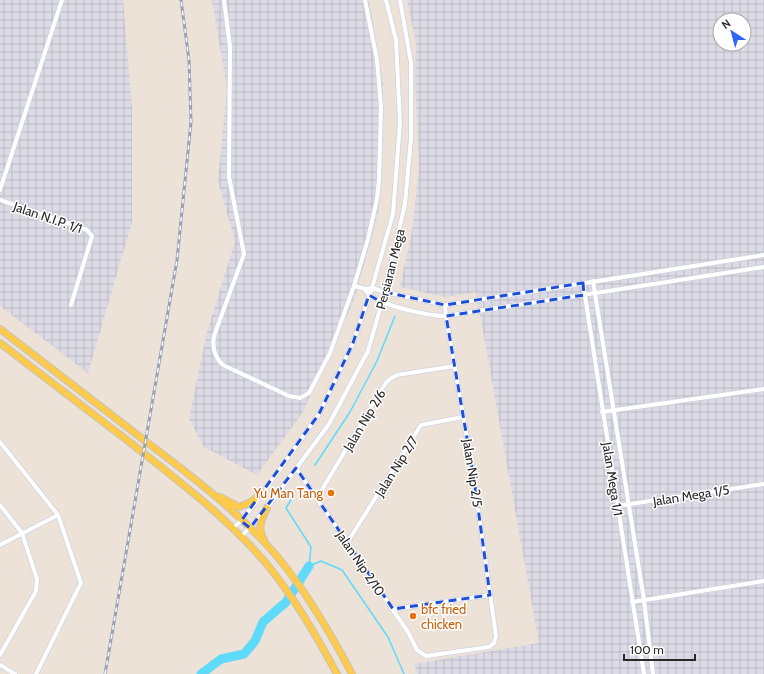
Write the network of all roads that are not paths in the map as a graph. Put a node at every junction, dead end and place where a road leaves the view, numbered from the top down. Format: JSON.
{"nodes":[{"id":1,"x":62,"y":0,"type":"edge"},
{"id":2,"x":224,"y":0,"type":"edge"},
{"id":3,"x":365,"y":0,"type":"edge"},
{"id":4,"x":386,"y":0,"type":"edge"},
{"id":5,"x":400,"y":0,"type":"edge"},
{"id":6,"x":0,"y":190,"type":"edge"},
{"id":7,"x":0,"y":200,"type":"edge"},
{"id":8,"x":764,"y":255,"type":"edge"},
{"id":9,"x":764,"y":268,"type":"edge"},
{"id":10,"x":594,"y":281,"type":"junction"},
{"id":11,"x":583,"y":283,"type":"junction"},
{"id":12,"x":354,"y":286,"type":"junction"},
{"id":13,"x":372,"y":288,"type":"junction"},
{"id":14,"x":365,"y":289,"type":"junction"},
{"id":15,"x":385,"y":292,"type":"junction"},
{"id":16,"x":595,"y":293,"type":"junction"},
{"id":17,"x":584,"y":294,"type":"junction"},
{"id":18,"x":369,"y":296,"type":"junction"},
{"id":19,"x":382,"y":302,"type":"junction"},
{"id":20,"x":445,"y":304,"type":"junction"},
{"id":21,"x":71,"y":305,"type":"dead end"},
{"id":22,"x":446,"y":316,"type":"junction"},
{"id":23,"x":0,"y":329,"type":"edge"},
{"id":24,"x":0,"y":343,"type":"edge"},
{"id":25,"x":455,"y":366,"type":"junction"},
{"id":26,"x":764,"y":389,"type":"edge"},
{"id":27,"x":614,"y":410,"type":"junction"},
{"id":28,"x":602,"y":412,"type":"junction"},
{"id":29,"x":464,"y":417,"type":"junction"},
{"id":30,"x":0,"y":442,"type":"edge"},
{"id":31,"x":296,"y":468,"type":"junction"},
{"id":32,"x":764,"y":484,"type":"edge"},
{"id":33,"x":208,"y":490,"type":"junction"},
{"id":34,"x":263,"y":492,"type":"junction"},
{"id":35,"x":317,"y":498,"type":"junction"},
{"id":36,"x":0,"y":505,"type":"edge"},
{"id":37,"x":628,"y":505,"type":"junction"},
{"id":38,"x":617,"y":506,"type":"junction"},
{"id":39,"x":267,"y":508,"type":"junction"},
{"id":40,"x":58,"y":515,"type":"junction"},
{"id":41,"x":241,"y":521,"type":"junction"},
{"id":42,"x":233,"y":528,"type":"junction"},
{"id":43,"x":250,"y":528,"type":"junction"},
{"id":44,"x":22,"y":533,"type":"junction"},
{"id":45,"x":242,"y":537,"type":"junction"},
{"id":46,"x":347,"y":543,"type":"junction"},
{"id":47,"x":0,"y":545,"type":"edge"},
{"id":48,"x":275,"y":554,"type":"junction"},
{"id":49,"x":764,"y":581,"type":"edge"},
{"id":50,"x":490,"y":594,"type":"junction"},
{"id":51,"x":644,"y":600,"type":"junction"},
{"id":52,"x":632,"y":602,"type":"junction"},
{"id":53,"x":393,"y":609,"type":"junction"},
{"id":54,"x":0,"y":655,"type":"edge"},
{"id":55,"x":426,"y":656,"type":"joint"},
{"id":56,"x":0,"y":666,"type":"edge"},
{"id":57,"x":15,"y":674,"type":"edge"},
{"id":58,"x":36,"y":674,"type":"edge"},
{"id":59,"x":337,"y":674,"type":"edge"},
{"id":60,"x":352,"y":674,"type":"edge"},
{"id":61,"x":644,"y":674,"type":"edge"},
{"id":62,"x":653,"y":674,"type":"edge"}],
"edges":[{"from":1,"to":6,"type":"street"},
{"from":2,"to":12,"type":"street"},
{"from":3,"to":12,"type":"street"},
{"from":4,"to":13,"type":"street","name":"Persiaran Mega"},
{"from":5,"to":15,"type":"street","name":"Persiaran Mega"},
{"from":7,"to":21,"type":"street","name":"Jalan N.I.P. 1/1"},
{"from":8,"to":10,"type":"street"},
{"from":9,"to":16,"type":"street"},
{"from":10,"to":11,"type":"street"},
{"from":10,"to":16,"type":"street"},
{"from":11,"to":17,"type":"street","name":"Jalan Mega 1/1"},
{"from":11,"to":20,"type":"street"},
{"from":12,"to":14,"type":"street"},
{"from":13,"to":14,"type":"street"},
{"from":13,"to":15,"type":"street"},
{"from":13,"to":18,"type":"street","name":"Persiaran Mega"},
{"from":14,"to":18,"type":"street"},
{"from":15,"to":19,"type":"street","name":"Persiaran Mega"},
{"from":15,"to":20,"type":"street"},
{"from":16,"to":17,"type":"street"},
{"from":16,"to":27,"type":"street"},
{"from":17,"to":22,"type":"street"},
{"from":17,"to":28,"type":"street","name":"Jalan Mega 1/1"},
{"from":18,"to":19,"type":"street"},
{"from":18,"to":34,"type":"street","name":"Persiaran Mega"},
{"from":19,"to":22,"type":"street"},
{"from":19,"to":31,"type":"street","name":"Persiaran Mega"},
{"from":20,"to":22,"type":"street","name":"Jalan Nip 2/5"},
{"from":22,"to":25,"type":"street","name":"Jalan Nip 2/5"},
{"from":23,"to":33,"type":"main road"},
{"from":24,"to":42,"type":"main road"},
{"from":25,"to":29,"type":"street","name":"Jalan Nip 2/5"},
{"from":25,"to":35,"type":"street","name":"Jalan Nip 2/6"},
{"from":26,"to":27,"type":"street"},
{"from":27,"to":28,"type":"street"},
{"from":27,"to":37,"type":"street"},
{"from":28,"to":38,"type":"street","name":"Jalan Mega 1/1"},
{"from":29,"to":46,"type":"street","name":"Jalan Nip 2/7"},
{"from":29,"to":50,"type":"street","name":"Jalan Nip 2/5"},
{"from":30,"to":40,"type":"street"},
{"from":31,"to":35,"type":"street","name":"Jalan Nip 2/10"},
{"from":31,"to":39,"type":"street","name":"Persiaran Mega"},
{"from":32,"to":37,"type":"street","name":"Jalan Mega 1/5"},
{"from":33,"to":34,"type":"main road"},
{"from":33,"to":41,"type":"main road"},
{"from":34,"to":41,"type":"street","name":"Persiaran Mega"},
{"from":35,"to":46,"type":"street","name":"Jalan Nip 2/10"},
{"from":36,"to":44,"type":"street"},
{"from":37,"to":38,"type":"street","name":"Jalan Mega 1/5"},
{"from":37,"to":51,"type":"street"},
{"from":38,"to":52,"type":"street","name":"Jalan Mega 1/1"},
{"from":39,"to":43,"type":"street","name":"Persiaran Mega"},
{"from":39,"to":48,"type":"main road"},
{"from":40,"to":44,"type":"street"},
{"from":40,"to":58,"type":"street"},
{"from":41,"to":42,"type":"street","name":"Persiaran Mega"},
{"from":41,"to":43,"type":"main road"},
{"from":42,"to":45,"type":"main road"},
{"from":43,"to":45,"type":"street","name":"Persiaran Mega"},
{"from":43,"to":48,"type":"main road"},
{"from":44,"to":47,"type":"street"},
{"from":44,"to":54,"type":"street"},
{"from":45,"to":59,"type":"main road"},
{"from":46,"to":53,"type":"street","name":"Jalan Nip 2/10"},
{"from":48,"to":60,"type":"main road"},
{"from":49,"to":51,"type":"street"},
{"from":50,"to":53,"type":"street"},
{"from":50,"to":55,"type":"street","name":"Jalan Nip 2/5"},
{"from":51,"to":52,"type":"street"},
{"from":51,"to":62,"type":"street"},
{"from":52,"to":61,"type":"street","name":"Jalan Mega 1/1"},
{"from":53,"to":55,"type":"street","name":"Jalan Nip 2/10"},
{"from":56,"to":57,"type":"street"}]}
